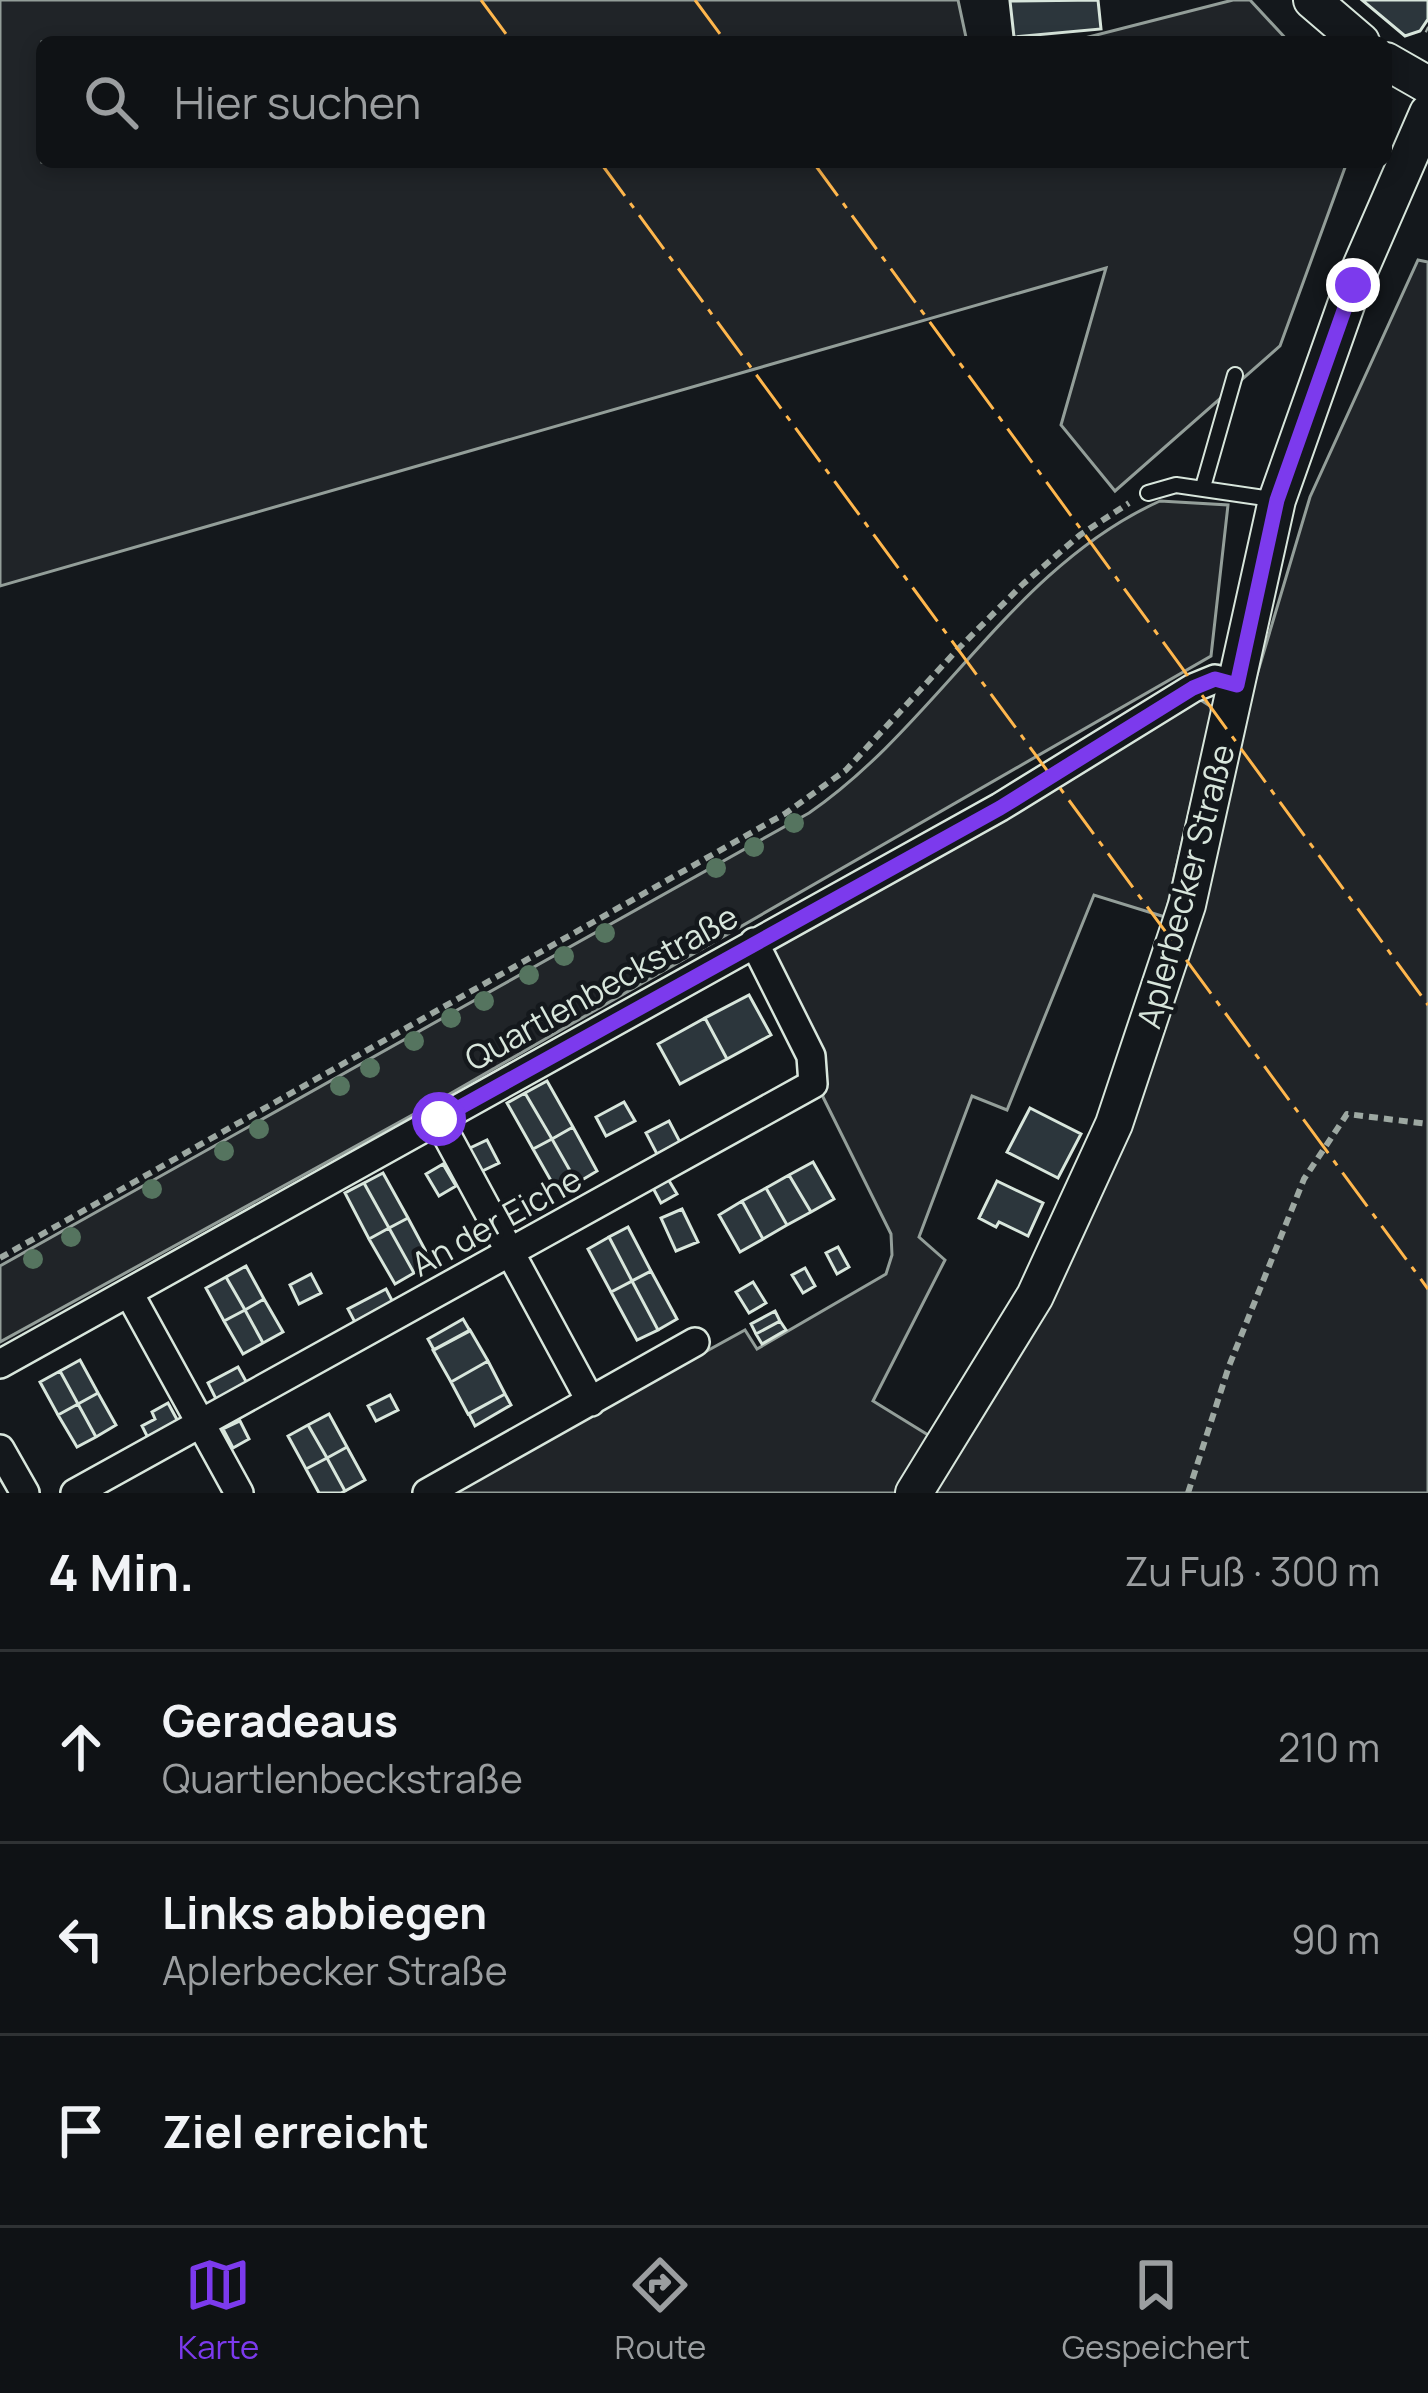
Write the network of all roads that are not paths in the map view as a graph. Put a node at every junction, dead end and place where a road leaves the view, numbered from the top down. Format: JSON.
{"nodes":[{"id":1,"x":1312,"y":0,"type":"edge"},
{"id":2,"x":1354,"y":36,"type":"edge"},
{"id":3,"x":1392,"y":64,"type":"edge"},
{"id":4,"x":1428,"y":85,"type":"edge"},
{"id":5,"x":1428,"y":113,"type":"edge"},
{"id":6,"x":1235,"y":375,"type":"dead end"},
{"id":7,"x":1202,"y":488,"type":"junction"},
{"id":8,"x":1148,"y":493,"type":"road end"},
{"id":9,"x":1277,"y":500,"type":"junction"},
{"id":10,"x":1237,"y":685,"type":"junction"},
{"id":11,"x":754,"y":941,"type":"junction"},
{"id":12,"x":439,"y":1119,"type":"junction"},
{"id":13,"x":511,"y":1253,"type":"junction"},
{"id":14,"x":129,"y":1293,"type":"junction"},
{"id":15,"x":695,"y":1342,"type":"dead end"},
{"id":16,"x":0,"y":1364,"type":"edge"},
{"id":17,"x":591,"y":1402,"type":"junction"},
{"id":18,"x":201,"y":1425,"type":"junction"},
{"id":19,"x":0,"y":1449,"type":"edge"},
{"id":20,"x":25,"y":1493,"type":"edge"},
{"id":21,"x":76,"y":1493,"type":"edge"},
{"id":22,"x":239,"y":1493,"type":"edge"},
{"id":23,"x":427,"y":1493,"type":"edge"},
{"id":24,"x":914,"y":1493,"type":"edge"}],
"edges":[{"from":1,"to":2,"type":"main road"},
{"from":3,"to":4,"type":"main road"},
{"from":5,"to":9,"type":"main road","name":"Aplerbecker Straße"},
{"from":6,"to":7,"type":"lane"},
{"from":7,"to":8,"type":"lane"},
{"from":7,"to":9,"type":"lane"},
{"from":9,"to":10,"type":"main road","name":"Aplerbecker Straße"},
{"from":10,"to":11,"type":"street","name":"Quartlenbeckstraße"},
{"from":10,"to":24,"type":"main road","name":"Aplerbecker Straße"},
{"from":11,"to":12,"type":"street","name":"Quartlenbeckstraße"},
{"from":11,"to":13,"type":"street","name":"An der Eiche"},
{"from":12,"to":13,"type":"street"},
{"from":12,"to":14,"type":"street","name":"Quartlenbeckstraße"},
{"from":13,"to":17,"type":"street"},
{"from":13,"to":18,"type":"street","name":"An der Eiche"},
{"from":14,"to":16,"type":"street","name":"Quartlenbeckstraße"},
{"from":14,"to":18,"type":"street"},
{"from":15,"to":17,"type":"street"},
{"from":17,"to":23,"type":"street"},
{"from":18,"to":21,"type":"street","name":"An der Eiche"},
{"from":18,"to":22,"type":"street"},
{"from":19,"to":20,"type":"street"}]}
